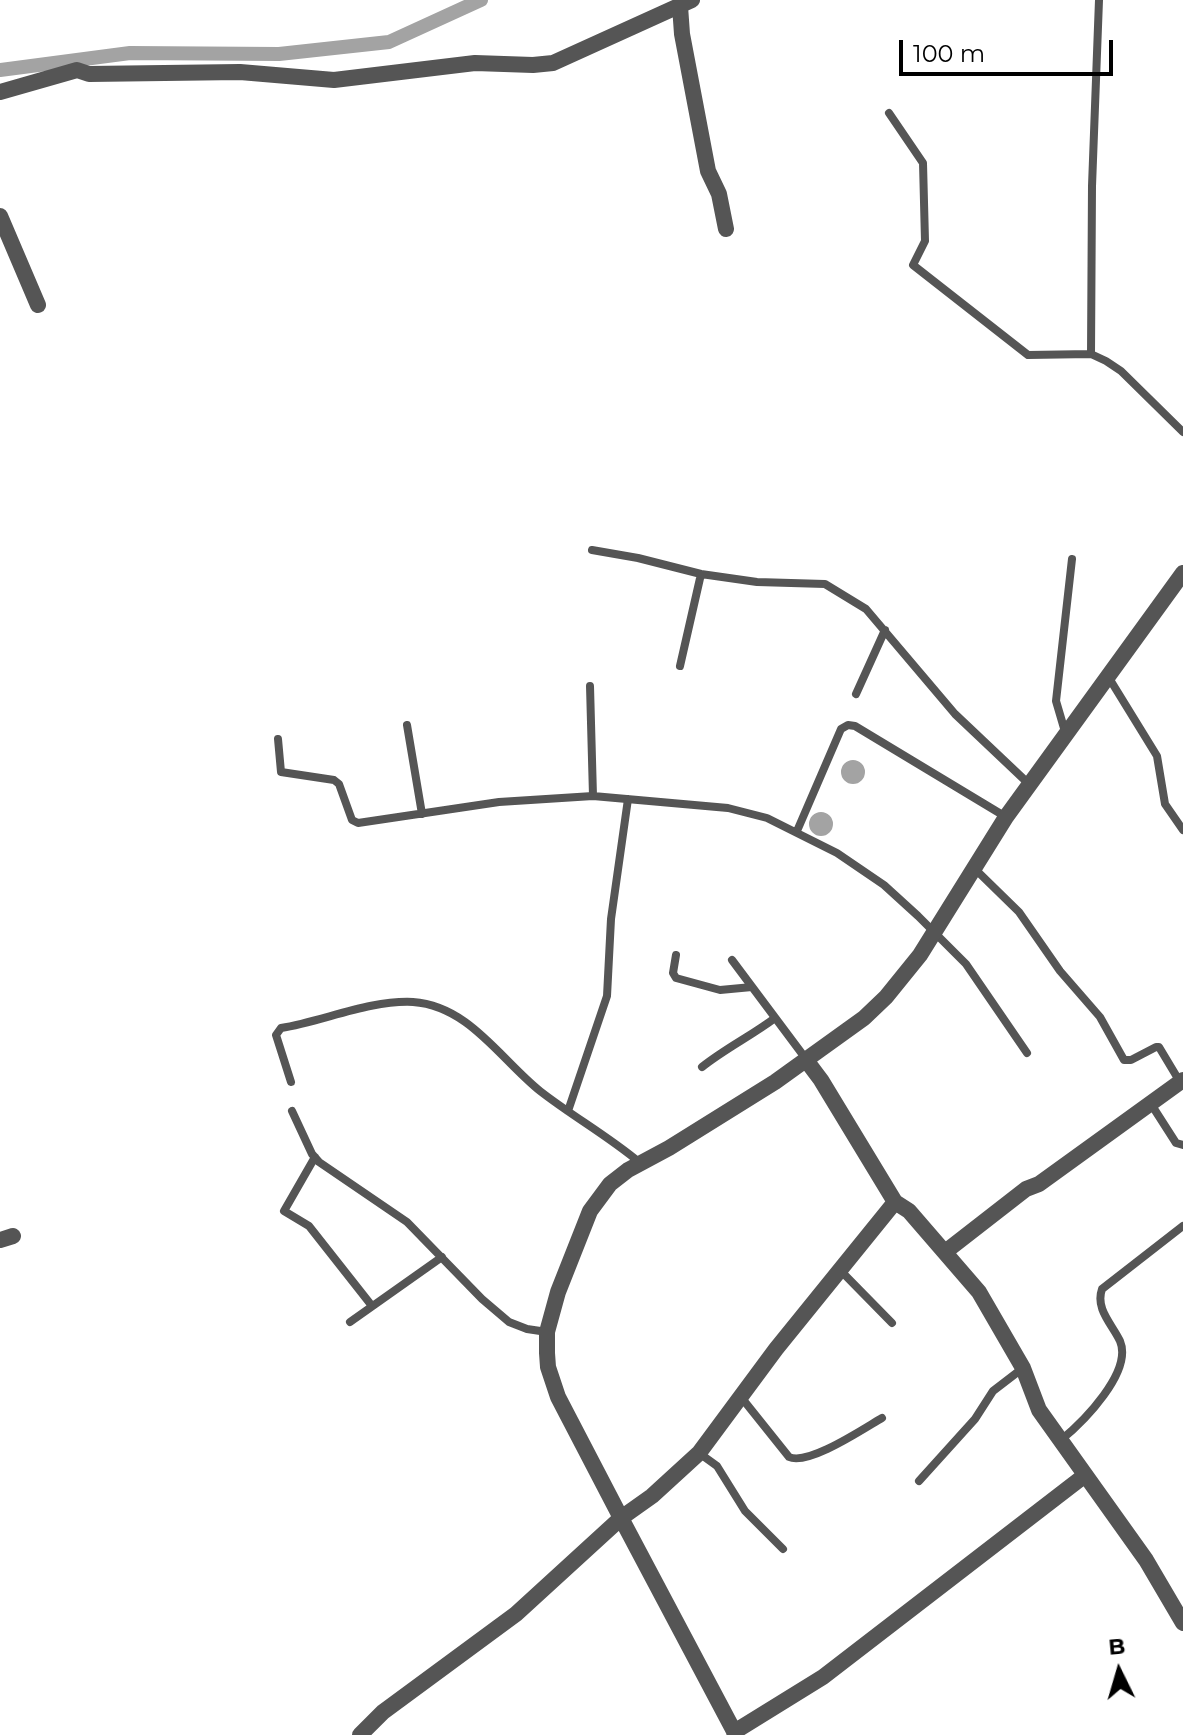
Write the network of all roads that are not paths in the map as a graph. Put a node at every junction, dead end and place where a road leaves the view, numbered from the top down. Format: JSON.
{"nodes":[{"id":1,"x":1099,"y":0,"type":"edge"},
{"id":2,"x":686,"y":3,"type":"edge"},
{"id":3,"x":0,"y":92,"type":"edge"},
{"id":4,"x":889,"y":113,"type":"dead end"},
{"id":5,"x":0,"y":216,"type":"edge"},
{"id":6,"x":726,"y":229,"type":"dead end"},
{"id":7,"x":38,"y":305,"type":"dead end"},
{"id":8,"x":1091,"y":354,"type":"junction"},
{"id":9,"x":1183,"y":432,"type":"edge"},
{"id":10,"x":592,"y":550,"type":"dead end"},
{"id":11,"x":1072,"y":559,"type":"dead end"},
{"id":12,"x":1183,"y":573,"type":"edge"},
{"id":13,"x":701,"y":574,"type":"junction"},
{"id":14,"x":885,"y":630,"type":"junction"},
{"id":15,"x":680,"y":666,"type":"dead end"},
{"id":16,"x":1109,"y":678,"type":"junction"},
{"id":17,"x":590,"y":686,"type":"dead end"},
{"id":18,"x":856,"y":694,"type":"dead end"},
{"id":19,"x":407,"y":725,"type":"dead end"},
{"id":20,"x":1066,"y":735,"type":"junction"},
{"id":21,"x":278,"y":739,"type":"dead end"},
{"id":22,"x":1030,"y":785,"type":"junction"},
{"id":23,"x":593,"y":796,"type":"junction"},
{"id":24,"x":628,"y":799,"type":"junction"},
{"id":25,"x":422,"y":814,"type":"junction"},
{"id":26,"x":1006,"y":817,"type":"junction"},
{"id":27,"x":1183,"y":830,"type":"edge"},
{"id":28,"x":797,"y":831,"type":"junction"},
{"id":29,"x":973,"y":867,"type":"junction"},
{"id":30,"x":934,"y":931,"type":"junction"},
{"id":31,"x":676,"y":955,"type":"dead end"},
{"id":32,"x":732,"y":960,"type":"dead end"},
{"id":33,"x":752,"y":987,"type":"junction"},
{"id":34,"x":775,"y":1018,"type":"junction"},
{"id":35,"x":1027,"y":1053,"type":"dead end"},
{"id":36,"x":806,"y":1060,"type":"junction"},
{"id":37,"x":702,"y":1067,"type":"dead end"},
{"id":38,"x":1182,"y":1081,"type":"edge"},
{"id":39,"x":291,"y":1082,"type":"dead end"},
{"id":40,"x":1151,"y":1104,"type":"junction"},
{"id":41,"x":292,"y":1111,"type":"dead end"},
{"id":42,"x":568,"y":1111,"type":"junction"},
{"id":43,"x":1183,"y":1145,"type":"edge"},
{"id":44,"x":315,"y":1157,"type":"junction"},
{"id":45,"x":639,"y":1162,"type":"junction"},
{"id":46,"x":895,"y":1202,"type":"junction"},
{"id":47,"x":1183,"y":1226,"type":"edge"},
{"id":48,"x":945,"y":1252,"type":"junction"},
{"id":49,"x":442,"y":1257,"type":"junction"},
{"id":50,"x":840,"y":1270,"type":"junction"},
{"id":51,"x":372,"y":1306,"type":"junction"},
{"id":52,"x":350,"y":1322,"type":"dead end"},
{"id":53,"x":892,"y":1323,"type":"dead end"},
{"id":54,"x":547,"y":1332,"type":"junction"},
{"id":55,"x":1023,"y":1368,"type":"junction"},
{"id":56,"x":741,"y":1397,"type":"junction"},
{"id":57,"x":882,"y":1418,"type":"dead end"},
{"id":58,"x":1060,"y":1441,"type":"junction"},
{"id":59,"x":699,"y":1453,"type":"junction"},
{"id":60,"x":1084,"y":1476,"type":"junction"},
{"id":61,"x":919,"y":1481,"type":"dead end"},
{"id":62,"x":621,"y":1518,"type":"junction"},
{"id":63,"x":783,"y":1549,"type":"dead end"},
{"id":64,"x":1183,"y":1623,"type":"edge"},
{"id":65,"x":735,"y":1733,"type":"edge"},
{"id":66,"x":360,"y":1735,"type":"edge"}],
"edges":[{"from":1,"to":8,"type":"lane"},
{"from":2,"to":3,"type":"street"},
{"from":2,"to":6,"type":"street"},
{"from":4,"to":8,"type":"lane"},
{"from":5,"to":7,"type":"street"},
{"from":8,"to":9,"type":"lane"},
{"from":10,"to":13,"type":"lane"},
{"from":11,"to":20,"type":"lane"},
{"from":12,"to":16,"type":"street"},
{"from":13,"to":14,"type":"lane"},
{"from":13,"to":15,"type":"lane"},
{"from":14,"to":18,"type":"lane"},
{"from":14,"to":22,"type":"lane"},
{"from":16,"to":20,"type":"street"},
{"from":16,"to":27,"type":"lane"},
{"from":17,"to":23,"type":"lane"},
{"from":19,"to":25,"type":"lane"},
{"from":20,"to":22,"type":"street"},
{"from":21,"to":25,"type":"lane"},
{"from":22,"to":26,"type":"street"},
{"from":23,"to":24,"type":"lane"},
{"from":23,"to":25,"type":"lane"},
{"from":24,"to":28,"type":"lane"},
{"from":24,"to":42,"type":"lane"},
{"from":26,"to":28,"type":"lane"},
{"from":26,"to":29,"type":"street"},
{"from":28,"to":30,"type":"lane"},
{"from":29,"to":30,"type":"street"},
{"from":29,"to":38,"type":"lane"},
{"from":30,"to":35,"type":"lane"},
{"from":30,"to":36,"type":"street"},
{"from":31,"to":33,"type":"lane"},
{"from":32,"to":33,"type":"lane"},
{"from":33,"to":34,"type":"lane"},
{"from":34,"to":36,"type":"lane"},
{"from":34,"to":37,"type":"lane"},
{"from":36,"to":45,"type":"street"},
{"from":36,"to":46,"type":"street"},
{"from":38,"to":40,"type":"street"},
{"from":39,"to":42,"type":"lane"},
{"from":40,"to":43,"type":"lane"},
{"from":40,"to":48,"type":"street"},
{"from":41,"to":44,"type":"lane"},
{"from":42,"to":45,"type":"lane"},
{"from":44,"to":49,"type":"lane"},
{"from":44,"to":51,"type":"lane"},
{"from":45,"to":54,"type":"street"},
{"from":46,"to":48,"type":"street"},
{"from":46,"to":50,"type":"street"},
{"from":47,"to":58,"type":"lane"},
{"from":48,"to":55,"type":"street"},
{"from":49,"to":51,"type":"lane"},
{"from":49,"to":54,"type":"lane"},
{"from":50,"to":53,"type":"lane"},
{"from":50,"to":56,"type":"street"},
{"from":51,"to":52,"type":"lane"},
{"from":54,"to":62,"type":"street"},
{"from":55,"to":58,"type":"street"},
{"from":55,"to":61,"type":"lane"},
{"from":56,"to":57,"type":"lane"},
{"from":56,"to":59,"type":"street"},
{"from":58,"to":60,"type":"street"},
{"from":59,"to":62,"type":"street"},
{"from":59,"to":63,"type":"lane"},
{"from":60,"to":64,"type":"street"},
{"from":60,"to":65,"type":"street"},
{"from":62,"to":65,"type":"street"},
{"from":62,"to":66,"type":"street"}]}
